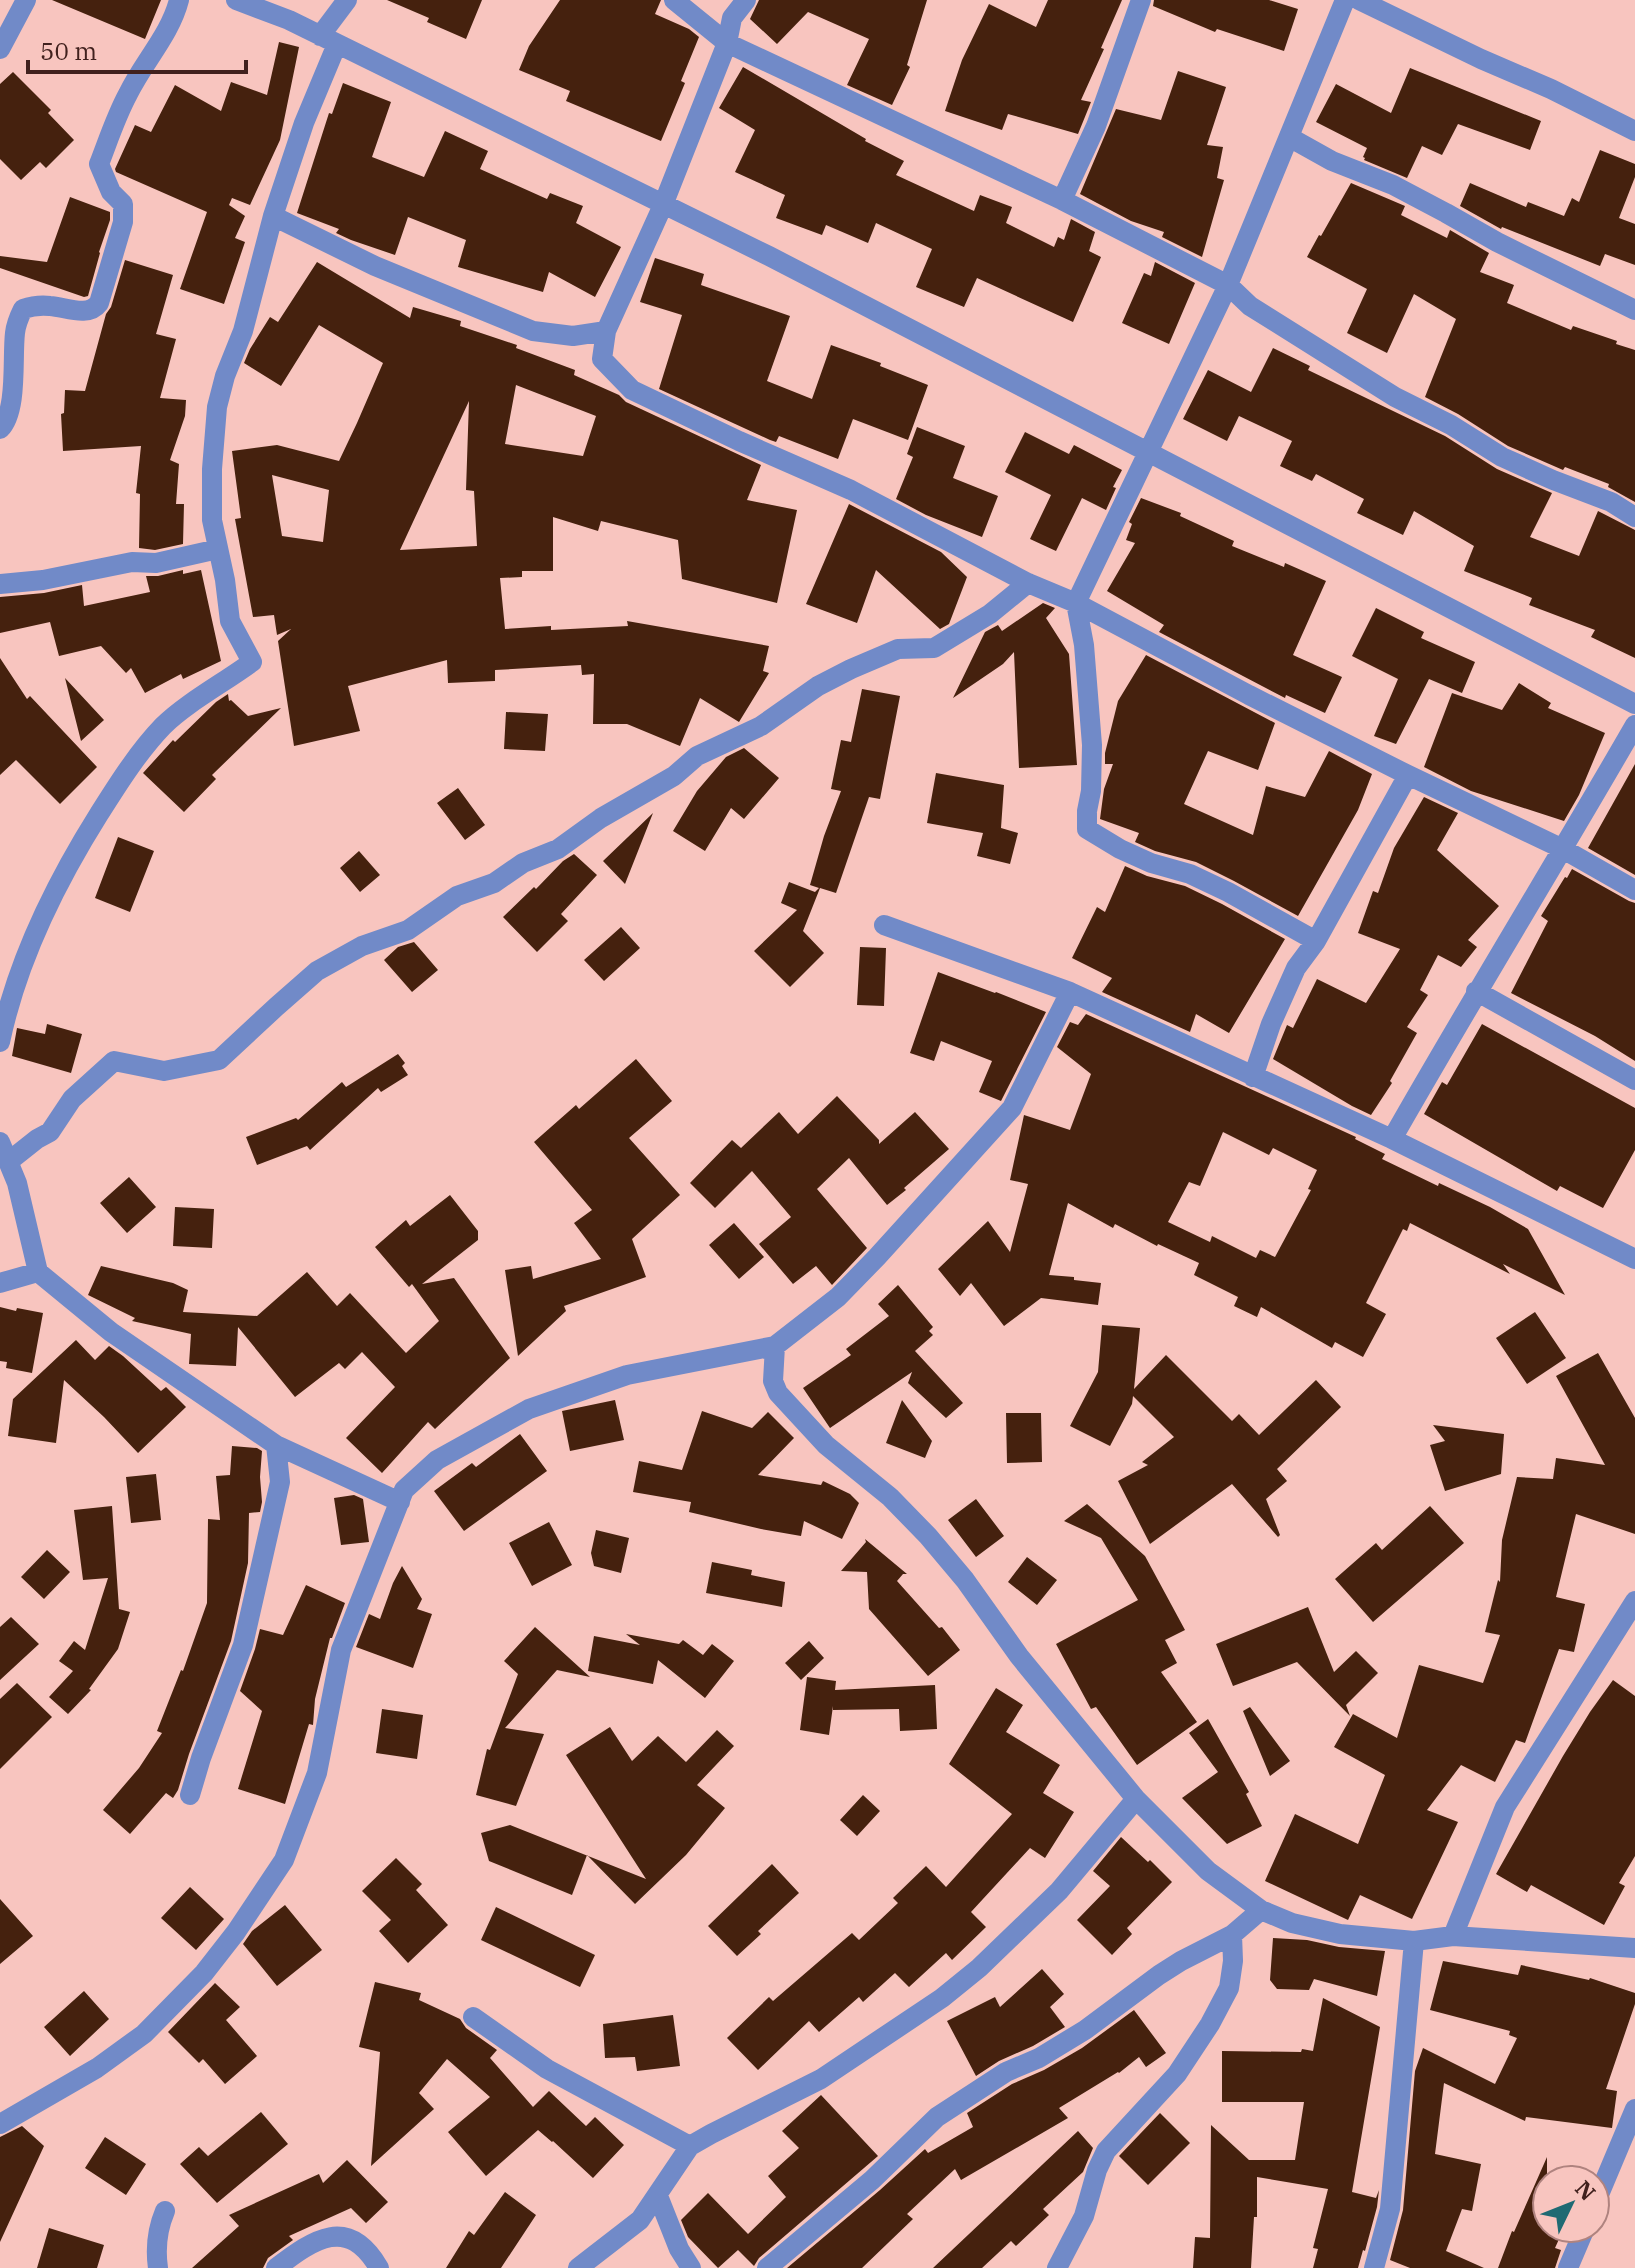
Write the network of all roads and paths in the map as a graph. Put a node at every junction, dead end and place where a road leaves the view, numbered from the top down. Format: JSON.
{"nodes":[{"id":1,"x":26,"y":0,"type":"edge"},
{"id":2,"x":179,"y":0,"type":"edge"},
{"id":3,"x":236,"y":0,"type":"edge"},
{"id":4,"x":347,"y":0,"type":"edge"},
{"id":5,"x":674,"y":0,"type":"edge"},
{"id":6,"x":746,"y":0,"type":"edge"},
{"id":7,"x":1141,"y":0,"type":"edge"},
{"id":8,"x":1345,"y":0,"type":"edge"},
{"id":9,"x":1359,"y":0,"type":"edge"},
{"id":10,"x":329,"y":40,"type":"junction"},
{"id":11,"x":727,"y":43,"type":"junction"},
{"id":12,"x":0,"y":49,"type":"edge"},
{"id":13,"x":1635,"y":131,"type":"edge"},
{"id":14,"x":1289,"y":137,"type":"junction"},
{"id":15,"x":1062,"y":200,"type":"junction"},
{"id":16,"x":663,"y":205,"type":"junction"},
{"id":17,"x":273,"y":216,"type":"junction"},
{"id":18,"x":1228,"y":285,"type":"junction"},
{"id":19,"x":1635,"y":310,"type":"edge"},
{"id":20,"x":606,"y":331,"type":"junction"},
{"id":21,"x":0,"y":429,"type":"edge"},
{"id":22,"x":1147,"y":451,"type":"junction"},
{"id":23,"x":1635,"y":517,"type":"edge"},
{"id":24,"x":218,"y":549,"type":"junction"},
{"id":25,"x":1028,"y":583,"type":"junction"},
{"id":26,"x":0,"y":584,"type":"edge"},
{"id":27,"x":1076,"y":603,"type":"junction"},
{"id":28,"x":1635,"y":704,"type":"edge"},
{"id":29,"x":1635,"y":725,"type":"edge"},
{"id":30,"x":1408,"y":775,"type":"junction"},
{"id":31,"x":1563,"y":849,"type":"junction"},
{"id":32,"x":1635,"y":890,"type":"edge"},
{"id":33,"x":884,"y":925,"type":"dead end"},
{"id":34,"x":1316,"y":941,"type":"junction"},
{"id":35,"x":1476,"y":991,"type":"junction"},
{"id":36,"x":1070,"y":992,"type":"junction"},
{"id":37,"x":0,"y":1042,"type":"edge"},
{"id":38,"x":1253,"y":1077,"type":"junction"},
{"id":39,"x":1635,"y":1080,"type":"edge"},
{"id":40,"x":1392,"y":1139,"type":"junction"},
{"id":41,"x":0,"y":1142,"type":"edge"},
{"id":42,"x":8,"y":1162,"type":"junction"},
{"id":43,"x":1635,"y":1259,"type":"edge"},
{"id":44,"x":38,"y":1272,"type":"junction"},
{"id":45,"x":0,"y":1283,"type":"edge"},
{"id":46,"x":775,"y":1346,"type":"junction"},
{"id":47,"x":276,"y":1445,"type":"junction"},
{"id":48,"x":400,"y":1502,"type":"junction"},
{"id":49,"x":1635,"y":1601,"type":"edge"},
{"id":50,"x":190,"y":1795,"type":"dead end"},
{"id":51,"x":1136,"y":1799,"type":"junction"},
{"id":52,"x":1261,"y":1910,"type":"junction"},
{"id":53,"x":1232,"y":1935,"type":"junction"},
{"id":54,"x":1453,"y":1936,"type":"junction"},
{"id":55,"x":1414,"y":1941,"type":"junction"},
{"id":56,"x":1633,"y":1944,"type":"edge"},
{"id":57,"x":473,"y":2017,"type":"dead end"},
{"id":58,"x":1635,"y":2109,"type":"edge"},
{"id":59,"x":0,"y":2124,"type":"edge"},
{"id":60,"x":690,"y":2146,"type":"junction"},
{"id":61,"x":1611,"y":2166,"type":"edge"},
{"id":62,"x":658,"y":2196,"type":"junction"},
{"id":63,"x":165,"y":2211,"type":"dead end"},
{"id":64,"x":1578,"y":2244,"type":"edge"},
{"id":65,"x":158,"y":2268,"type":"edge"},
{"id":66,"x":276,"y":2268,"type":"edge"},
{"id":67,"x":379,"y":2268,"type":"edge"},
{"id":68,"x":578,"y":2268,"type":"edge"},
{"id":69,"x":691,"y":2268,"type":"edge"},
{"id":70,"x":767,"y":2268,"type":"edge"},
{"id":71,"x":1057,"y":2268,"type":"edge"},
{"id":72,"x":1374,"y":2268,"type":"edge"},
{"id":73,"x":1568,"y":2268,"type":"edge"}],
"edges":[{"from":1,"to":12,"type":"street"},
{"from":2,"to":21,"type":"street"},
{"from":3,"to":10,"type":"street"},
{"from":4,"to":10,"type":"street"},
{"from":5,"to":11,"type":"street"},
{"from":6,"to":11,"type":"street"},
{"from":7,"to":15,"type":"street"},
{"from":8,"to":14,"type":"street"},
{"from":9,"to":13,"type":"street"},
{"from":10,"to":16,"type":"street"},
{"from":10,"to":17,"type":"street"},
{"from":11,"to":15,"type":"street"},
{"from":11,"to":16,"type":"street"},
{"from":14,"to":18,"type":"street"},
{"from":14,"to":19,"type":"street"},
{"from":15,"to":18,"type":"street"},
{"from":16,"to":20,"type":"street"},
{"from":16,"to":22,"type":"street"},
{"from":17,"to":20,"type":"street"},
{"from":17,"to":24,"type":"street"},
{"from":18,"to":22,"type":"street"},
{"from":18,"to":23,"type":"street"},
{"from":20,"to":25,"type":"street"},
{"from":22,"to":27,"type":"street"},
{"from":22,"to":28,"type":"street"},
{"from":24,"to":26,"type":"street"},
{"from":24,"to":37,"type":"street"},
{"from":25,"to":27,"type":"street"},
{"from":25,"to":42,"type":"street"},
{"from":27,"to":30,"type":"street"},
{"from":27,"to":34,"type":"street"},
{"from":29,"to":31,"type":"street"},
{"from":30,"to":31,"type":"street"},
{"from":30,"to":34,"type":"street"},
{"from":31,"to":32,"type":"street"},
{"from":31,"to":35,"type":"street"},
{"from":33,"to":36,"type":"street"},
{"from":34,"to":38,"type":"street"},
{"from":35,"to":39,"type":"street"},
{"from":35,"to":40,"type":"street"},
{"from":36,"to":38,"type":"street"},
{"from":36,"to":46,"type":"street"},
{"from":38,"to":40,"type":"street"},
{"from":40,"to":43,"type":"street"},
{"from":41,"to":42,"type":"street"},
{"from":42,"to":44,"type":"street"},
{"from":44,"to":45,"type":"street"},
{"from":44,"to":47,"type":"street"},
{"from":46,"to":48,"type":"street"},
{"from":46,"to":51,"type":"street"},
{"from":47,"to":48,"type":"street"},
{"from":47,"to":50,"type":"street"},
{"from":48,"to":59,"type":"street"},
{"from":49,"to":54,"type":"street"},
{"from":51,"to":52,"type":"street"},
{"from":51,"to":60,"type":"street"},
{"from":52,"to":53,"type":"street"},
{"from":52,"to":55,"type":"street"},
{"from":53,"to":70,"type":"street"},
{"from":53,"to":71,"type":"street"},
{"from":54,"to":55,"type":"street"},
{"from":54,"to":56,"type":"street"},
{"from":55,"to":72,"type":"street"},
{"from":57,"to":60,"type":"street"},
{"from":58,"to":61,"type":"street"},
{"from":60,"to":62,"type":"street"},
{"from":62,"to":68,"type":"street"},
{"from":62,"to":69,"type":"street"},
{"from":63,"to":65,"type":"street"},
{"from":64,"to":73,"type":"street"},
{"from":66,"to":67,"type":"street"}]}
